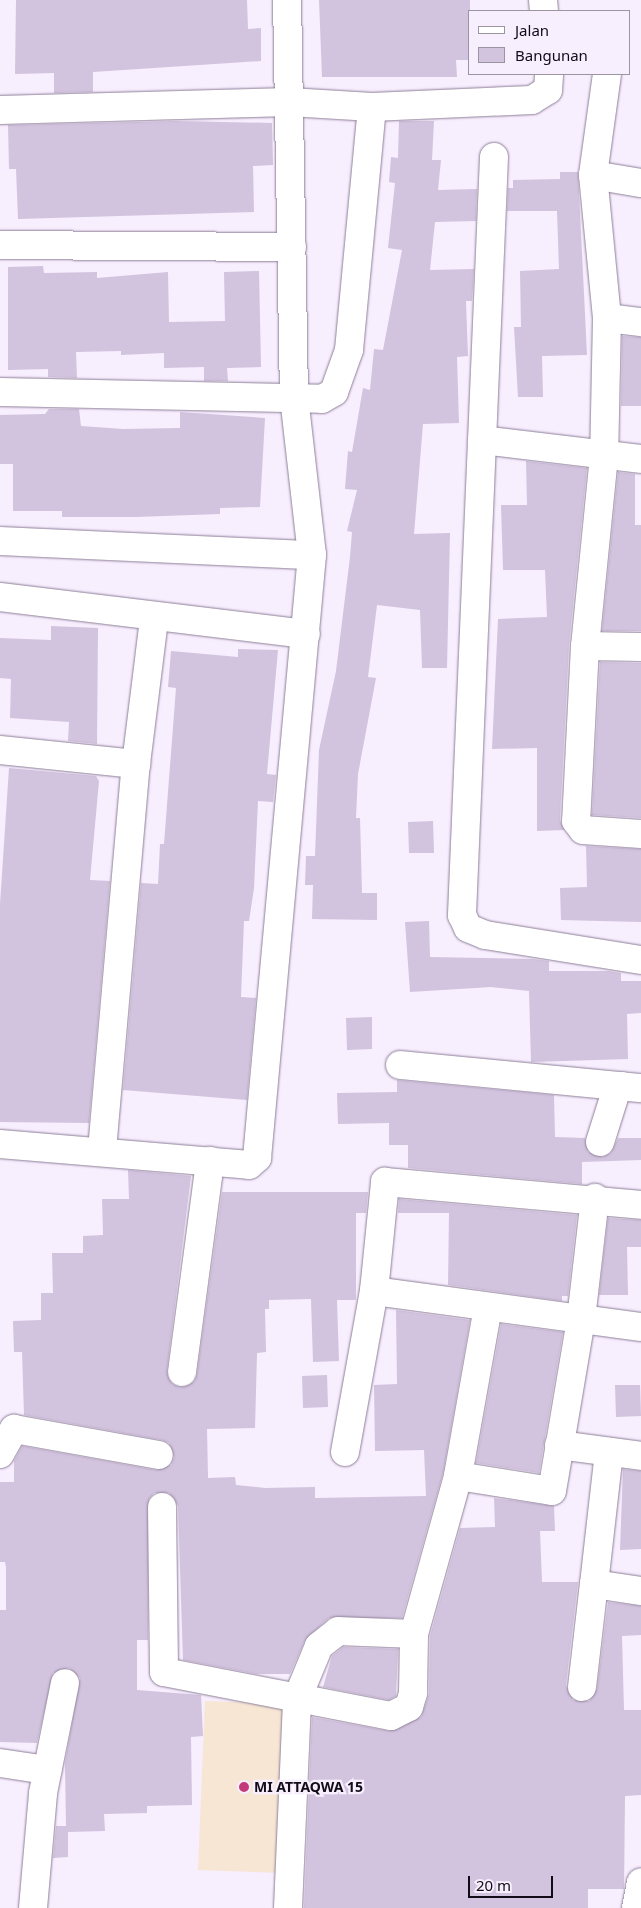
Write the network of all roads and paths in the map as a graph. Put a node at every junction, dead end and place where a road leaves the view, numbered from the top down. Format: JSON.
{"nodes":[{"id":1,"x":287,"y":0,"type":"edge"},
{"id":2,"x":549,"y":75,"type":"edge"},
{"id":3,"x":607,"y":75,"type":"edge"},
{"id":4,"x":289,"y":102,"type":"junction"},
{"id":5,"x":372,"y":106,"type":"junction"},
{"id":6,"x":0,"y":110,"type":"edge"},
{"id":7,"x":494,"y":157,"type":"dead end"},
{"id":8,"x":593,"y":175,"type":"junction"},
{"id":9,"x":641,"y":183,"type":"edge"},
{"id":10,"x":0,"y":245,"type":"edge"},
{"id":11,"x":292,"y":247,"type":"junction"},
{"id":12,"x":607,"y":318,"type":"junction"},
{"id":13,"x":641,"y":322,"type":"edge"},
{"id":14,"x":0,"y":392,"type":"edge"},
{"id":15,"x":294,"y":397,"type":"junction"},
{"id":16,"x":482,"y":440,"type":"junction"},
{"id":17,"x":604,"y":456,"type":"junction"},
{"id":18,"x":641,"y":459,"type":"edge"},
{"id":19,"x":0,"y":541,"type":"edge"},
{"id":20,"x":312,"y":555,"type":"junction"},
{"id":21,"x":0,"y":597,"type":"edge"},
{"id":22,"x":154,"y":618,"type":"junction"},
{"id":23,"x":306,"y":634,"type":"junction"},
{"id":24,"x":585,"y":646,"type":"junction"},
{"id":25,"x":641,"y":647,"type":"edge"},
{"id":26,"x":0,"y":750,"type":"edge"},
{"id":27,"x":136,"y":764,"type":"junction"},
{"id":28,"x":641,"y":834,"type":"edge"},
{"id":29,"x":641,"y":960,"type":"edge"},
{"id":30,"x":400,"y":1064,"type":"dead end"},
{"id":31,"x":632,"y":1087,"type":"edge"},
{"id":32,"x":600,"y":1142,"type":"dead end"},
{"id":33,"x":0,"y":1144,"type":"edge"},
{"id":34,"x":102,"y":1150,"type":"junction"},
{"id":35,"x":210,"y":1161,"type":"junction"},
{"id":36,"x":595,"y":1198,"type":"junction"},
{"id":37,"x":641,"y":1205,"type":"edge"},
{"id":38,"x":374,"y":1291,"type":"junction"},
{"id":39,"x":488,"y":1307,"type":"junction"},
{"id":40,"x":581,"y":1319,"type":"junction"},
{"id":41,"x":641,"y":1327,"type":"edge"},
{"id":42,"x":182,"y":1372,"type":"dead end"},
{"id":43,"x":559,"y":1445,"type":"junction"},
{"id":44,"x":345,"y":1452,"type":"dead end"},
{"id":45,"x":609,"y":1452,"type":"junction"},
{"id":46,"x":0,"y":1454,"type":"edge"},
{"id":47,"x":159,"y":1455,"type":"dead end"},
{"id":48,"x":641,"y":1456,"type":"edge"},
{"id":49,"x":458,"y":1476,"type":"junction"},
{"id":50,"x":162,"y":1507,"type":"dead end"},
{"id":51,"x":594,"y":1584,"type":"junction"},
{"id":52,"x":641,"y":1591,"type":"edge"},
{"id":53,"x":414,"y":1634,"type":"junction"},
{"id":54,"x":66,"y":1683,"type":"dead end"},
{"id":55,"x":582,"y":1687,"type":"dead end"},
{"id":56,"x":297,"y":1699,"type":"junction"},
{"id":57,"x":0,"y":1762,"type":"edge"},
{"id":58,"x":47,"y":1770,"type":"junction"},
{"id":59,"x":641,"y":1882,"type":"edge"},
{"id":60,"x":33,"y":1908,"type":"edge"},
{"id":61,"x":288,"y":1908,"type":"edge"},
{"id":62,"x":636,"y":1908,"type":"edge"}],
"edges":[{"from":1,"to":4,"type":"street"},
{"from":2,"to":5,"type":"street"},
{"from":3,"to":8,"type":"street"},
{"from":4,"to":5,"type":"street"},
{"from":4,"to":6,"type":"street"},
{"from":4,"to":11,"type":"street"},
{"from":5,"to":15,"type":"street"},
{"from":7,"to":16,"type":"street"},
{"from":8,"to":9,"type":"street"},
{"from":8,"to":12,"type":"street"},
{"from":10,"to":11,"type":"street"},
{"from":11,"to":15,"type":"street"},
{"from":12,"to":13,"type":"street"},
{"from":12,"to":17,"type":"street"},
{"from":14,"to":15,"type":"street"},
{"from":15,"to":20,"type":"street"},
{"from":16,"to":17,"type":"street"},
{"from":16,"to":29,"type":"street"},
{"from":17,"to":18,"type":"street"},
{"from":17,"to":24,"type":"street"},
{"from":19,"to":20,"type":"street"},
{"from":20,"to":23,"type":"street"},
{"from":21,"to":22,"type":"street"},
{"from":22,"to":23,"type":"street"},
{"from":22,"to":27,"type":"street"},
{"from":23,"to":35,"type":"street"},
{"from":24,"to":25,"type":"street"},
{"from":24,"to":28,"type":"street"},
{"from":26,"to":27,"type":"street"},
{"from":27,"to":34,"type":"street"},
{"from":30,"to":31,"type":"street"},
{"from":31,"to":32,"type":"street"},
{"from":33,"to":34,"type":"street"},
{"from":34,"to":35,"type":"street"},
{"from":35,"to":42,"type":"street"},
{"from":36,"to":37,"type":"street"},
{"from":36,"to":38,"type":"street"},
{"from":36,"to":40,"type":"street"},
{"from":38,"to":39,"type":"street"},
{"from":38,"to":44,"type":"street"},
{"from":39,"to":40,"type":"street"},
{"from":39,"to":49,"type":"street"},
{"from":40,"to":41,"type":"street"},
{"from":40,"to":43,"type":"street"},
{"from":43,"to":45,"type":"street"},
{"from":43,"to":49,"type":"street"},
{"from":45,"to":48,"type":"street"},
{"from":45,"to":51,"type":"street"},
{"from":46,"to":47,"type":"street"},
{"from":49,"to":53,"type":"street"},
{"from":50,"to":56,"type":"street"},
{"from":51,"to":52,"type":"street"},
{"from":51,"to":55,"type":"street"},
{"from":53,"to":56,"type":"street"},
{"from":53,"to":56,"type":"street"},
{"from":54,"to":58,"type":"street"},
{"from":56,"to":61,"type":"street"},
{"from":57,"to":58,"type":"street"},
{"from":58,"to":60,"type":"street"},
{"from":59,"to":62,"type":"street"}]}
